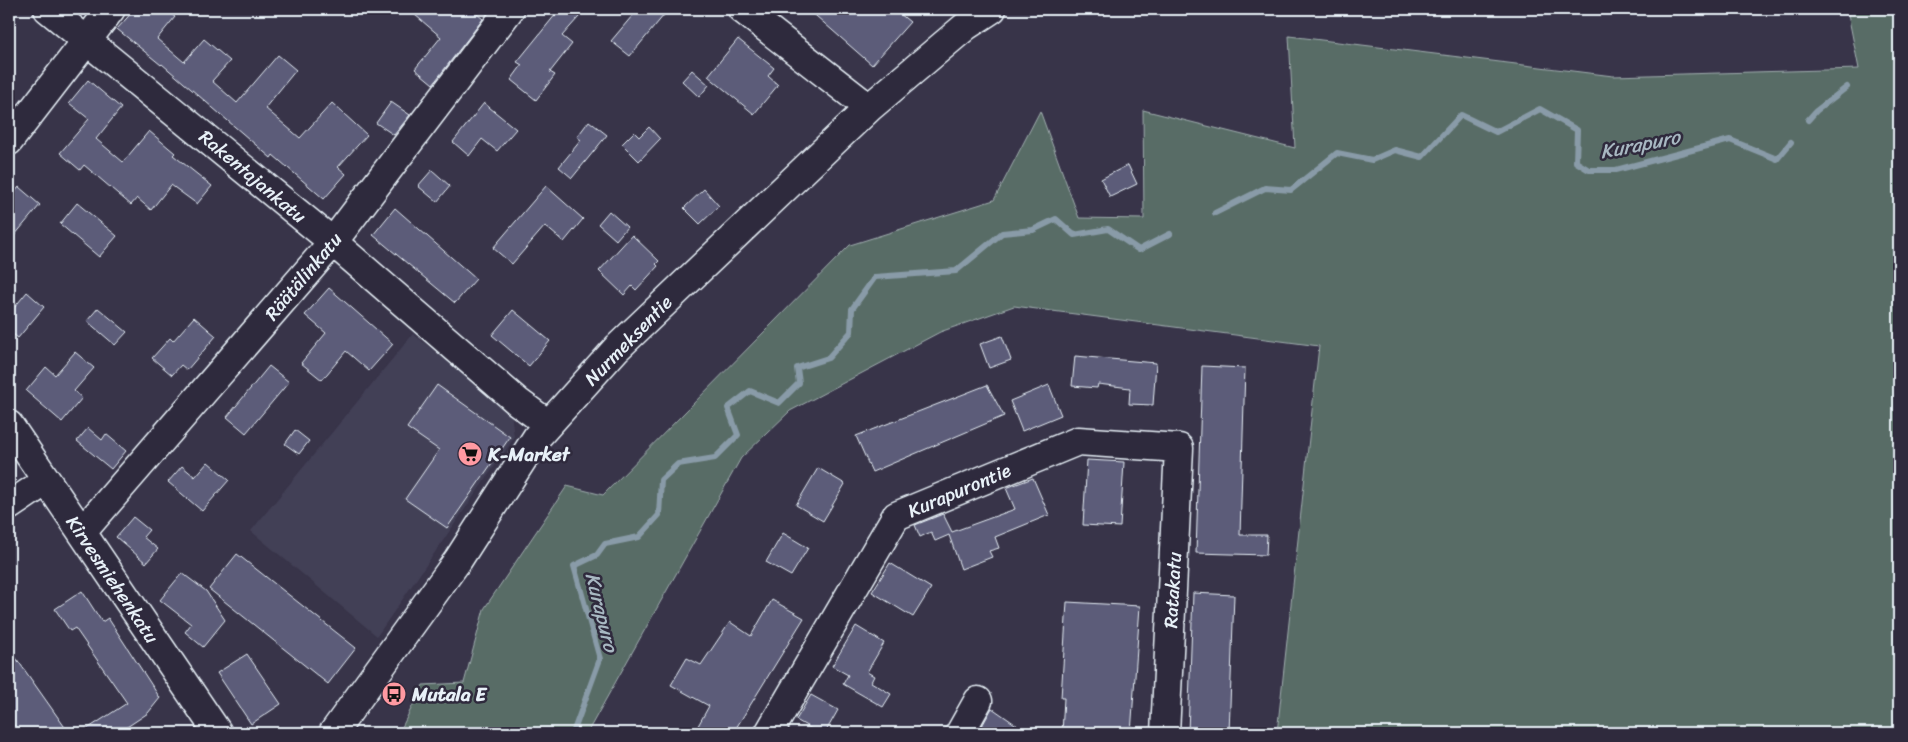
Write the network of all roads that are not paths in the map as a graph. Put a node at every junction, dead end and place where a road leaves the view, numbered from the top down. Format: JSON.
{"nodes":[{"id":1,"x":48,"y":9,"type":"edge"},
{"id":2,"x":111,"y":9,"type":"edge"},
{"id":3,"x":510,"y":9,"type":"edge"},
{"id":4,"x":742,"y":9,"type":"edge"},
{"id":5,"x":992,"y":9,"type":"edge"},
{"id":6,"x":86,"y":39,"type":"junction"},
{"id":7,"x":869,"y":108,"type":"junction"},
{"id":8,"x":9,"y":141,"type":"edge"},
{"id":9,"x":333,"y":242,"type":"junction"},
{"id":10,"x":548,"y":424,"type":"junction"},
{"id":11,"x":9,"y":425,"type":"edge"},
{"id":12,"x":1179,"y":448,"type":"joint"},
{"id":13,"x":46,"y":481,"type":"junction"},
{"id":14,"x":9,"y":506,"type":"edge"},
{"id":15,"x":82,"y":532,"type":"junction"},
{"id":16,"x":978,"y":701,"type":"dead end"},
{"id":17,"x":218,"y":733,"type":"edge"},
{"id":18,"x":333,"y":733,"type":"edge"},
{"id":19,"x":769,"y":733,"type":"edge"},
{"id":20,"x":960,"y":733,"type":"edge"},
{"id":21,"x":1165,"y":733,"type":"edge"}],
"edges":[{"from":1,"to":6,"type":"street","name":"Rakentajankatu"},
{"from":2,"to":6,"type":"street"},
{"from":3,"to":9,"type":"street","name":"Räätälinkatu"},
{"from":4,"to":7,"type":"street"},
{"from":5,"to":7,"type":"street","name":"Nurmeksentie"},
{"from":6,"to":8,"type":"street"},
{"from":6,"to":9,"type":"street","name":"Rakentajankatu"},
{"from":7,"to":10,"type":"street","name":"Nurmeksentie"},
{"from":9,"to":10,"type":"street","name":"Rakentajankatu"},
{"from":9,"to":15,"type":"street","name":"Räätälinkatu"},
{"from":10,"to":18,"type":"street","name":"Nurmeksentie"},
{"from":11,"to":13,"type":"street","name":"Kirvesmiehenkatu"},
{"from":12,"to":19,"type":"street","name":"Kurapurontie"},
{"from":12,"to":21,"type":"street","name":"Ratakatu"},
{"from":13,"to":14,"type":"street"},
{"from":13,"to":15,"type":"street","name":"Kirvesmiehenkatu"},
{"from":15,"to":17,"type":"street","name":"Kirvesmiehenkatu"},
{"from":16,"to":20,"type":"street"}]}
